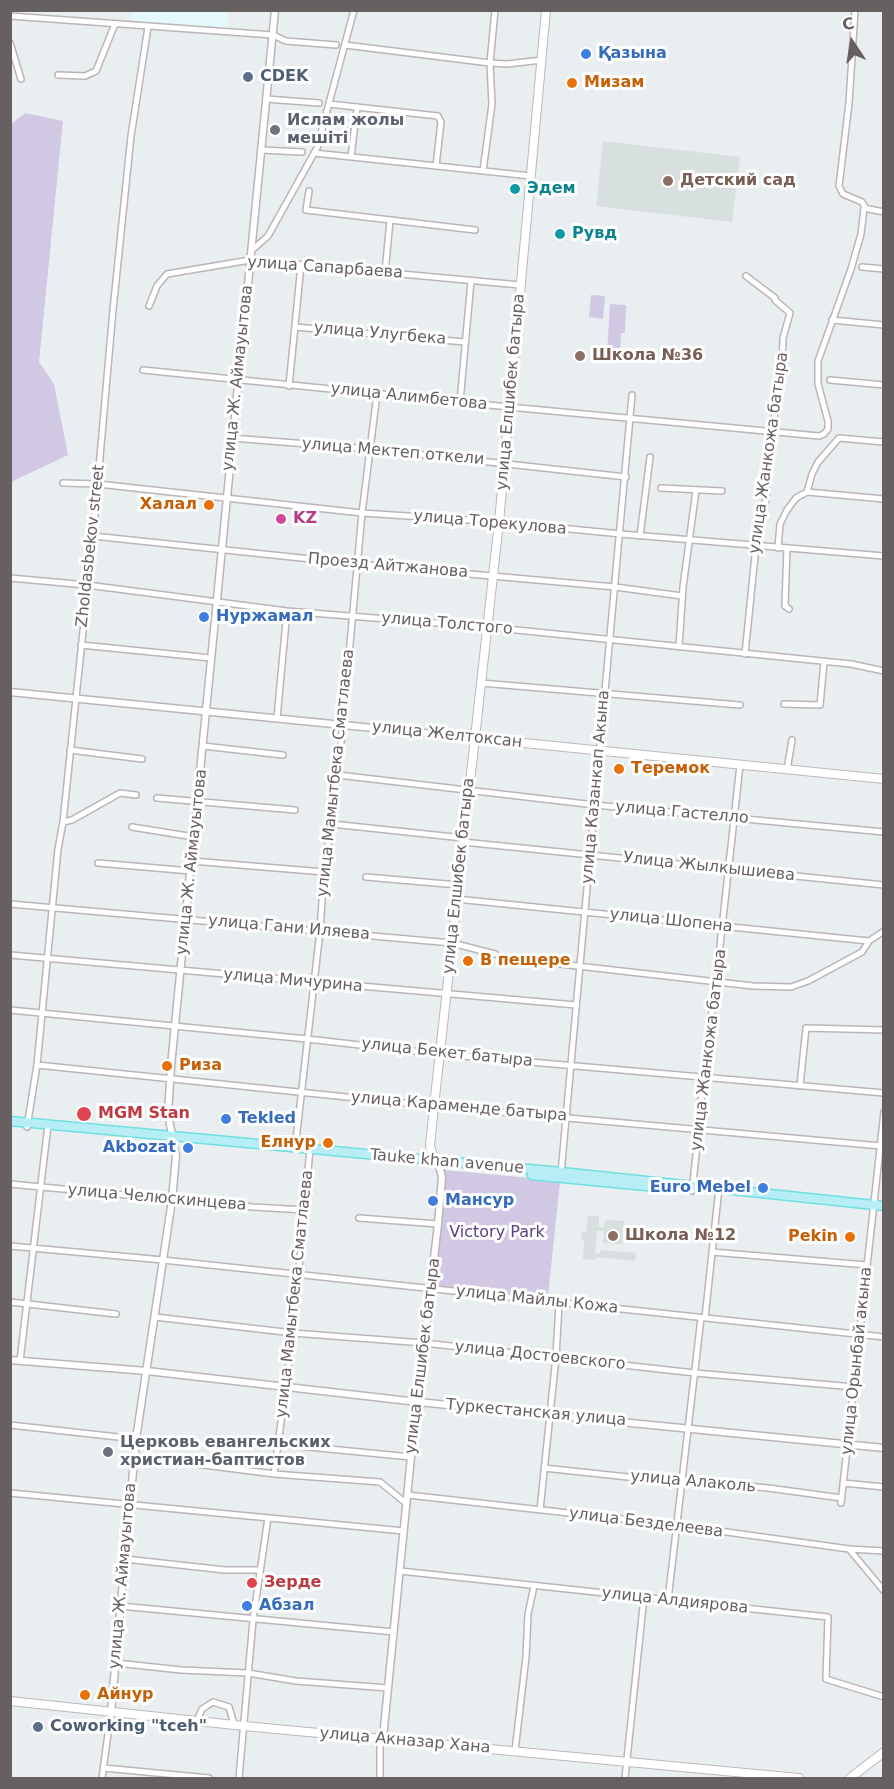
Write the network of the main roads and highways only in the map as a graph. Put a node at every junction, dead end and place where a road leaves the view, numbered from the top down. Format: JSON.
{"nodes":[{"id":1,"x":546,"y":10,"type":"edge"},
{"id":2,"x":474,"y":738,"type":"junction"},
{"id":3,"x":884,"y":779,"type":"edge"},
{"id":4,"x":10,"y":1123,"type":"edge"},
{"id":5,"x":438,"y":1163,"type":"junction"},
{"id":6,"x":884,"y":1208,"type":"edge"},
{"id":7,"x":10,"y":1701,"type":"edge"},
{"id":8,"x":884,"y":1752,"type":"edge"},
{"id":9,"x":725,"y":1775,"type":"edge"},
{"id":10,"x":797,"y":1778,"type":"edge"},
{"id":11,"x":850,"y":1779,"type":"edge"}],
"edges":[{"from":1,"to":2,"type":"main road","name":"улица Елшибек батыра"},
{"from":2,"to":3,"type":"main road","name":"улица Желтоксан"},
{"from":2,"to":5,"type":"main road","name":"улица Елшибек батыра"},
{"from":4,"to":5,"type":"main road","name":"Tauke khan avenue"},
{"from":5,"to":6,"type":"main road","name":"Tauke khan avenue"},
{"from":7,"to":9,"type":"main road","name":"улица Акназар Хана"},
{"from":8,"to":11,"type":"main road"},
{"from":9,"to":10,"type":"main road","name":"улица Акназар Хана"}]}
